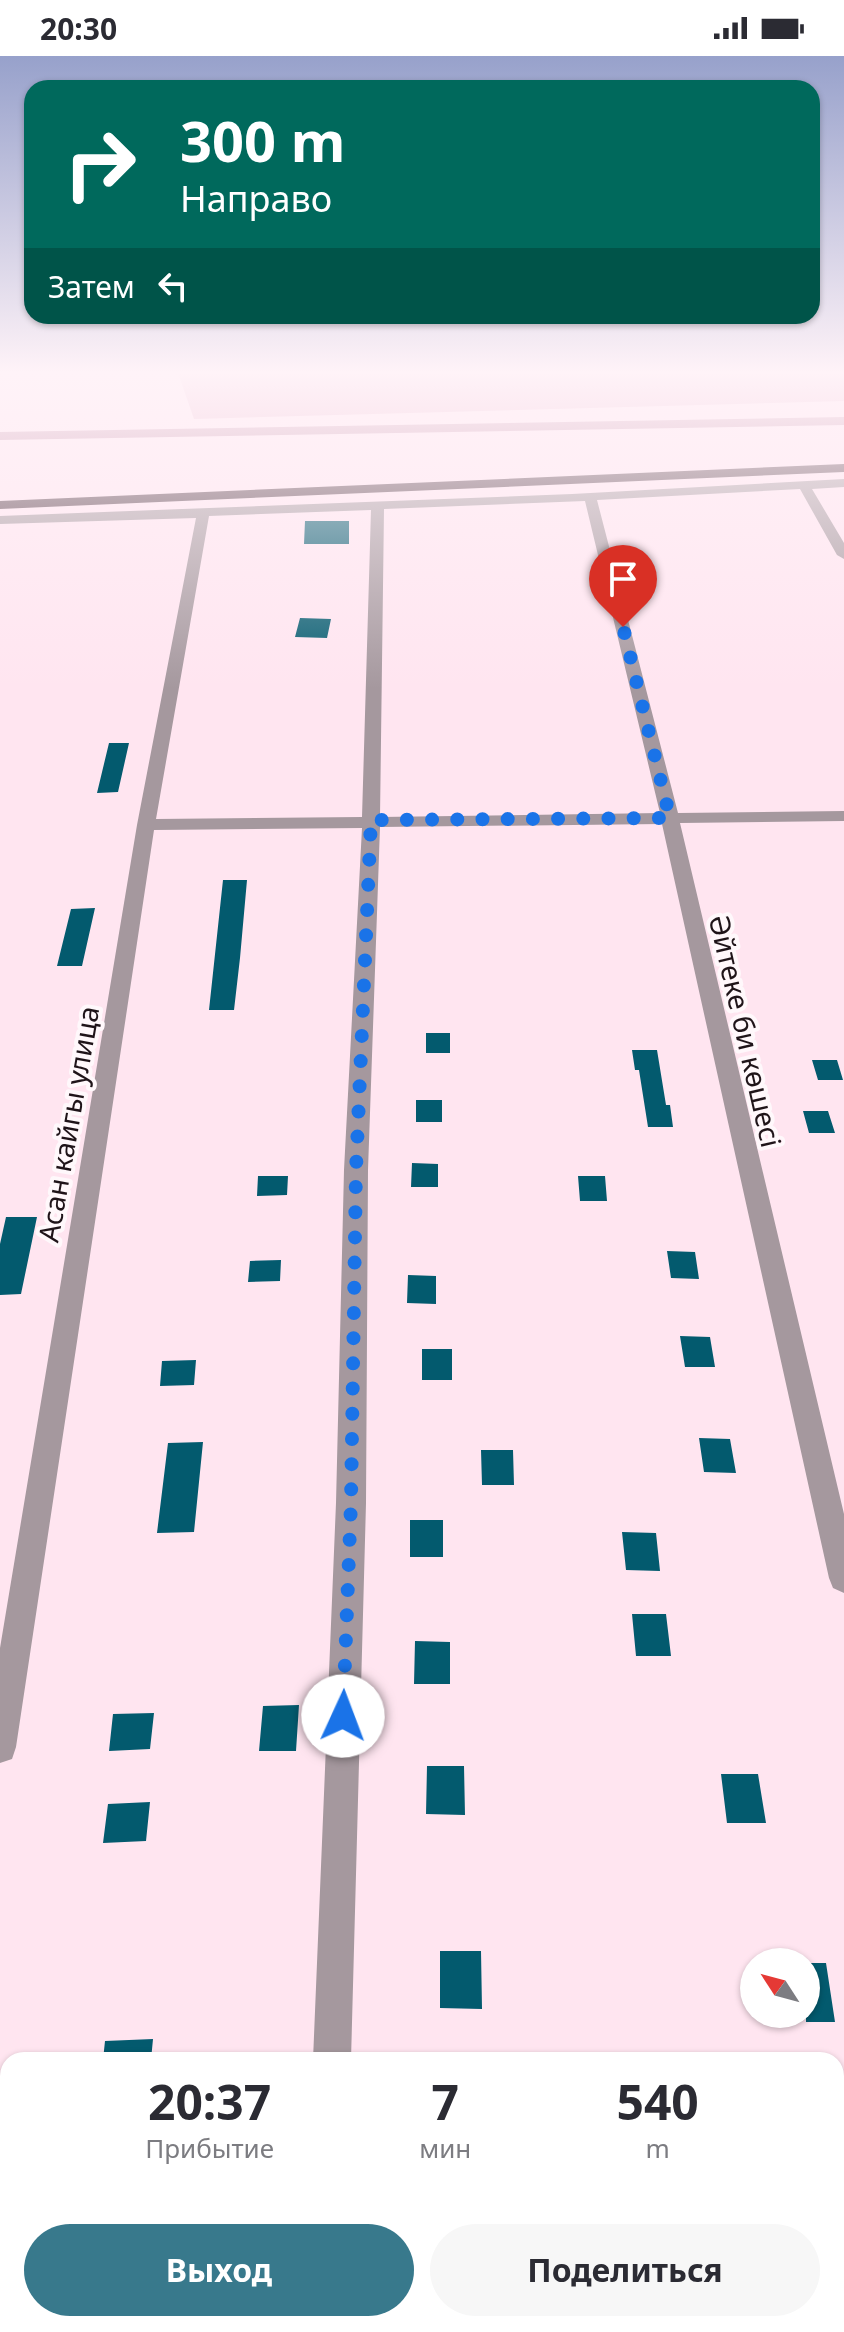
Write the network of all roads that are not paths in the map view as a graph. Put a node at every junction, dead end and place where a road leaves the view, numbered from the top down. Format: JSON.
{"nodes":[{"id":1,"x":511,"y":476,"type":"edge"},
{"id":2,"x":657,"y":476,"type":"edge"},
{"id":3,"x":844,"y":483,"type":"edge"},
{"id":4,"x":803,"y":484,"type":"junction"},
{"id":5,"x":590,"y":497,"type":"junction"},
{"id":6,"x":0,"y":498,"type":"edge"},
{"id":7,"x":0,"y":505,"type":"edge"},
{"id":8,"x":378,"y":506,"type":"junction"},
{"id":9,"x":201,"y":512,"type":"junction"},
{"id":10,"x":0,"y":520,"type":"edge"},
{"id":11,"x":844,"y":555,"type":"edge"},
{"id":12,"x":844,"y":816,"type":"edge"},
{"id":13,"x":670,"y":818,"type":"junction"},
{"id":14,"x":371,"y":820,"type":"junction"},
{"id":15,"x":146,"y":825,"type":"junction"},
{"id":16,"x":844,"y":1578,"type":"edge"},
{"id":17,"x":0,"y":1747,"type":"edge"},
{"id":18,"x":332,"y":2052,"type":"edge"}],
"edges":[{"from":1,"to":6,"type":"highway"},
{"from":2,"to":7,"type":"highway"},
{"from":3,"to":4,"type":"street"},
{"from":4,"to":5,"type":"street"},
{"from":4,"to":11,"type":"street"},
{"from":5,"to":8,"type":"street"},
{"from":5,"to":13,"type":"street","name":"Әйтеке би көшесі"},
{"from":8,"to":9,"type":"street"},
{"from":8,"to":14,"type":"street"},
{"from":9,"to":10,"type":"street"},
{"from":9,"to":15,"type":"street","name":"Асан кайгы улица"},
{"from":12,"to":13,"type":"street"},
{"from":13,"to":14,"type":"street"},
{"from":13,"to":16,"type":"street","name":"Әйтеке би көшесі"},
{"from":14,"to":15,"type":"street"},
{"from":14,"to":18,"type":"street"},
{"from":15,"to":17,"type":"street","name":"Асан кайгы улица"}]}
